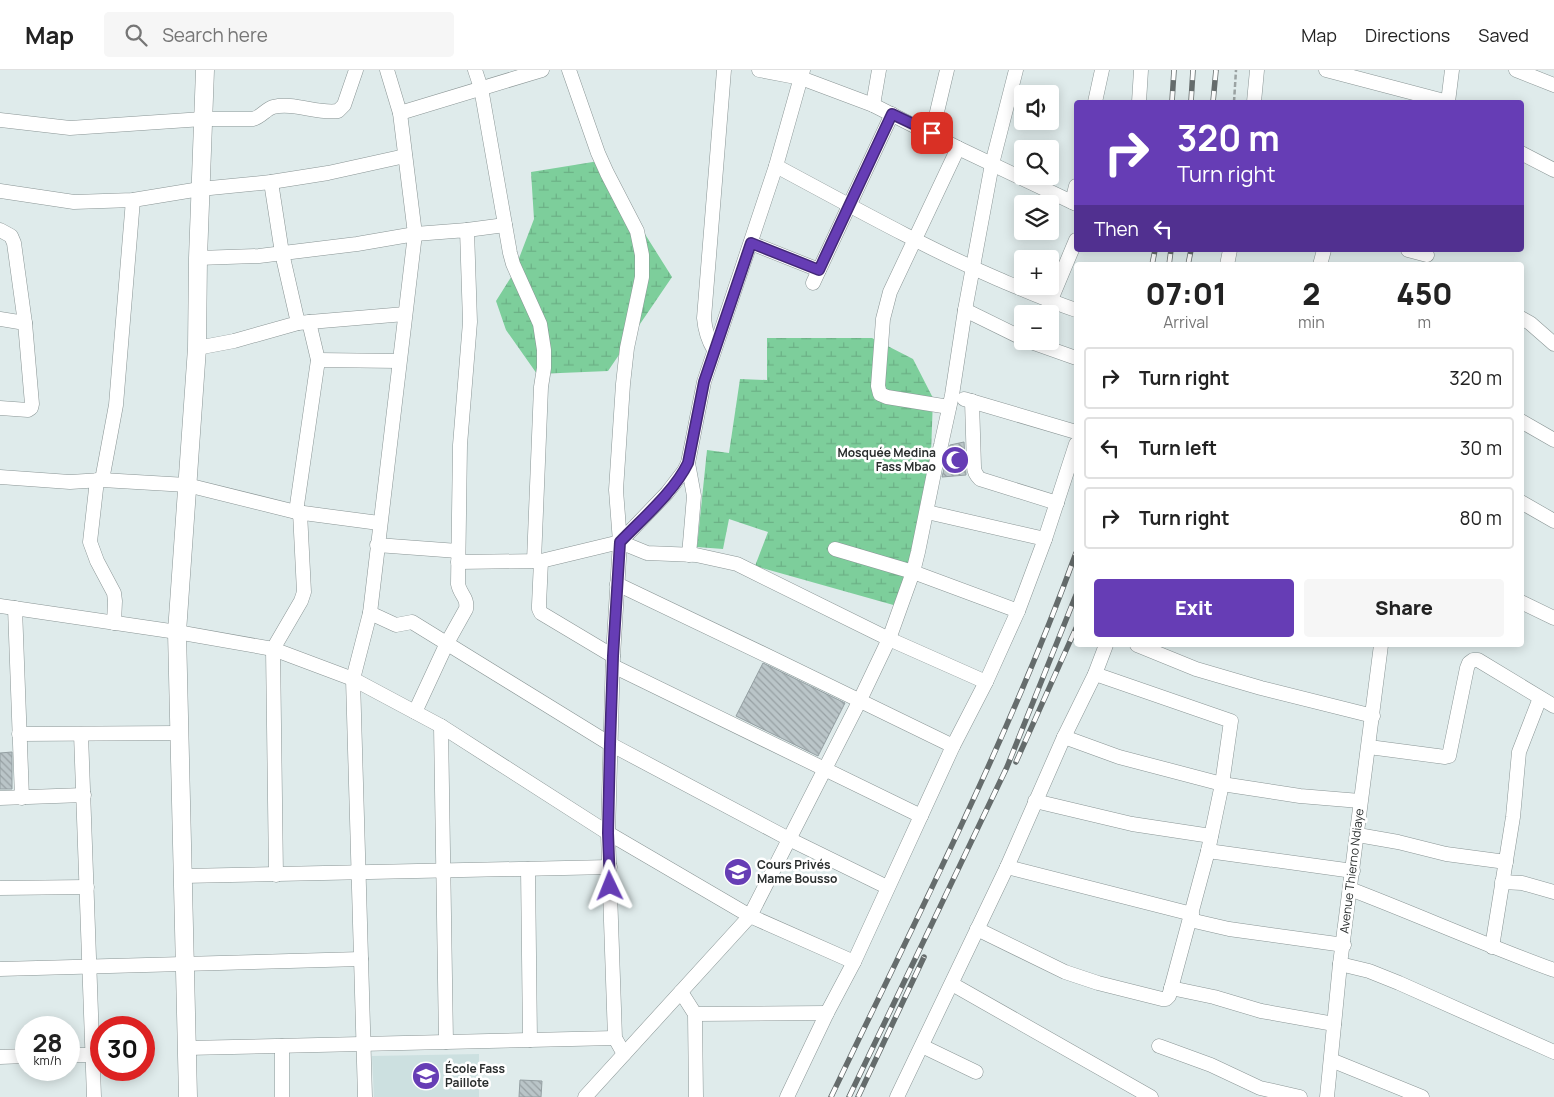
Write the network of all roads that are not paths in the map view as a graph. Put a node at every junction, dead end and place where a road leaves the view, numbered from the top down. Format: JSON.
{"nodes":[{"id":1,"x":205,"y":70,"type":"edge"},
{"id":2,"x":356,"y":70,"type":"edge"},
{"id":3,"x":388,"y":70,"type":"edge"},
{"id":4,"x":475,"y":70,"type":"edge"},
{"id":5,"x":542,"y":70,"type":"edge"},
{"id":6,"x":569,"y":70,"type":"edge"},
{"id":7,"x":724,"y":70,"type":"edge"},
{"id":8,"x":759,"y":70,"type":"edge"},
{"id":9,"x":879,"y":70,"type":"edge"},
{"id":10,"x":947,"y":70,"type":"edge"},
{"id":11,"x":1016,"y":70,"type":"edge"},
{"id":12,"x":1102,"y":70,"type":"edge"},
{"id":13,"x":1141,"y":70,"type":"edge"},
{"id":14,"x":1258,"y":70,"type":"edge"},
{"id":15,"x":1326,"y":70,"type":"edge"},
{"id":16,"x":1452,"y":70,"type":"edge"},
{"id":17,"x":1516,"y":70,"type":"edge"},
{"id":18,"x":802,"y":74,"type":"edge"},
{"id":19,"x":1554,"y":85,"type":"edge"},
{"id":20,"x":481,"y":88,"type":"junction"},
{"id":21,"x":1095,"y":100,"type":"edge"},
{"id":22,"x":1139,"y":100,"type":"edge"},
{"id":23,"x":1254,"y":100,"type":"edge"},
{"id":24,"x":1440,"y":100,"type":"edge"},
{"id":25,"x":1448,"y":100,"type":"edge"},
{"id":26,"x":873,"y":105,"type":"junction"},
{"id":27,"x":400,"y":113,"type":"junction"},
{"id":28,"x":892,"y":114,"type":"junction"},
{"id":29,"x":203,"y":119,"type":"junction"},
{"id":30,"x":0,"y":120,"type":"edge"},
{"id":31,"x":932,"y":133,"type":"junction"},
{"id":32,"x":958,"y":148,"type":"junction"},
{"id":33,"x":1524,"y":155,"type":"edge"},
{"id":34,"x":405,"y":156,"type":"junction"},
{"id":35,"x":992,"y":164,"type":"junction"},
{"id":36,"x":776,"y":166,"type":"junction"},
{"id":37,"x":1554,"y":170,"type":"edge"},
{"id":38,"x":270,"y":182,"type":"junction"},
{"id":39,"x":200,"y":189,"type":"junction"},
{"id":40,"x":0,"y":191,"type":"edge"},
{"id":41,"x":133,"y":200,"type":"junction"},
{"id":42,"x":1074,"y":203,"type":"edge"},
{"id":43,"x":849,"y":204,"type":"junction"},
{"id":44,"x":505,"y":225,"type":"junction"},
{"id":45,"x":0,"y":230,"type":"edge"},
{"id":46,"x":467,"y":230,"type":"junction"},
{"id":47,"x":416,"y":234,"type":"junction"},
{"id":48,"x":914,"y":239,"type":"junction"},
{"id":49,"x":751,"y":243,"type":"junction"},
{"id":50,"x":1074,"y":245,"type":"edge"},
{"id":51,"x":1413,"y":252,"type":"edge"},
{"id":52,"x":282,"y":254,"type":"junction"},
{"id":53,"x":1427,"y":257,"type":"edge"},
{"id":54,"x":198,"y":258,"type":"junction"},
{"id":55,"x":972,"y":268,"type":"junction"},
{"id":56,"x":819,"y":270,"type":"junction"},
{"id":57,"x":813,"y":283,"type":"dead end"},
{"id":58,"x":1050,"y":302,"type":"junction"},
{"id":59,"x":1074,"y":309,"type":"edge"},
{"id":60,"x":965,"y":310,"type":"junction"},
{"id":61,"x":405,"y":314,"type":"junction"},
{"id":62,"x":0,"y":319,"type":"edge"},
{"id":63,"x":1524,"y":320,"type":"edge"},
{"id":64,"x":304,"y":322,"type":"junction"},
{"id":65,"x":25,"y":323,"type":"junction"},
{"id":66,"x":1014,"y":334,"type":"edge"},
{"id":67,"x":1554,"y":344,"type":"edge"},
{"id":68,"x":197,"y":348,"type":"junction"},
{"id":69,"x":714,"y":350,"type":"junction"},
{"id":70,"x":1053,"y":350,"type":"edge"},
{"id":71,"x":1074,"y":357,"type":"edge"},
{"id":72,"x":318,"y":360,"type":"junction"},
{"id":73,"x":400,"y":362,"type":"junction"},
{"id":74,"x":950,"y":401,"type":"junction"},
{"id":75,"x":972,"y":401,"type":"junction"},
{"id":76,"x":0,"y":408,"type":"edge"},
{"id":77,"x":1524,"y":423,"type":"edge"},
{"id":78,"x":1074,"y":431,"type":"edge"},
{"id":79,"x":1554,"y":440,"type":"edge"},
{"id":80,"x":1074,"y":450,"type":"edge"},
{"id":81,"x":688,"y":463,"type":"junction"},
{"id":82,"x":0,"y":477,"type":"edge"},
{"id":83,"x":99,"y":480,"type":"junction"},
{"id":84,"x":187,"y":486,"type":"junction"},
{"id":85,"x":1057,"y":503,"type":"junction"},
{"id":86,"x":1524,"y":504,"type":"edge"},
{"id":87,"x":298,"y":512,"type":"junction"},
{"id":88,"x":927,"y":512,"type":"junction"},
{"id":89,"x":1554,"y":521,"type":"edge"},
{"id":90,"x":379,"y":523,"type":"junction"},
{"id":91,"x":1045,"y":539,"type":"junction"},
{"id":92,"x":620,"y":542,"type":"junction"},
{"id":93,"x":377,"y":545,"type":"junction"},
{"id":94,"x":835,"y":549,"type":"dead end"},
{"id":95,"x":689,"y":555,"type":"junction"},
{"id":96,"x":458,"y":556,"type":"junction"},
{"id":97,"x":537,"y":561,"type":"junction"},
{"id":98,"x":913,"y":572,"type":"junction"},
{"id":99,"x":617,"y":584,"type":"junction"},
{"id":100,"x":1524,"y":603,"type":"edge"},
{"id":101,"x":0,"y":606,"type":"edge"},
{"id":102,"x":15,"y":608,"type":"junction"},
{"id":103,"x":1018,"y":610,"type":"junction"},
{"id":104,"x":370,"y":613,"type":"junction"},
{"id":105,"x":1554,"y":618,"type":"edge"},
{"id":106,"x":114,"y":623,"type":"junction"},
{"id":107,"x":177,"y":632,"type":"junction"},
{"id":108,"x":889,"y":639,"type":"junction"},
{"id":109,"x":447,"y":643,"type":"junction"},
{"id":110,"x":1105,"y":647,"type":"edge"},
{"id":111,"x":1142,"y":647,"type":"edge"},
{"id":112,"x":1382,"y":647,"type":"edge"},
{"id":113,"x":273,"y":649,"type":"junction"},
{"id":114,"x":613,"y":661,"type":"junction"},
{"id":115,"x":1095,"y":674,"type":"junction"},
{"id":116,"x":353,"y":680,"type":"junction"},
{"id":117,"x":986,"y":682,"type":"junction"},
{"id":118,"x":1540,"y":698,"type":"junction"},
{"id":119,"x":859,"y":702,"type":"junction"},
{"id":120,"x":1554,"y":706,"type":"edge"},
{"id":121,"x":414,"y":712,"type":"junction"},
{"id":122,"x":1373,"y":716,"type":"junction"},
{"id":123,"x":441,"y":726,"type":"junction"},
{"id":124,"x":179,"y":733,"type":"junction"},
{"id":125,"x":19,"y":734,"type":"junction"},
{"id":126,"x":81,"y":734,"type":"junction"},
{"id":127,"x":1064,"y":737,"type":"junction"},
{"id":128,"x":610,"y":744,"type":"junction"},
{"id":129,"x":953,"y":746,"type":"junction"},
{"id":130,"x":1369,"y":747,"type":"junction"},
{"id":131,"x":824,"y":769,"type":"junction"},
{"id":132,"x":1222,"y":784,"type":"junction"},
{"id":133,"x":84,"y":795,"type":"junction"},
{"id":134,"x":0,"y":798,"type":"edge"},
{"id":135,"x":22,"y":798,"type":"junction"},
{"id":136,"x":1035,"y":801,"type":"junction"},
{"id":137,"x":1360,"y":801,"type":"junction"},
{"id":138,"x":921,"y":816,"type":"junction"},
{"id":139,"x":608,"y":833,"type":"junction"},
{"id":140,"x":1358,"y":835,"type":"junction"},
{"id":141,"x":1210,"y":836,"type":"junction"},
{"id":142,"x":789,"y":839,"type":"junction"},
{"id":143,"x":1208,"y":851,"type":"junction"},
{"id":144,"x":1506,"y":862,"type":"junction"},
{"id":145,"x":610,"y":867,"type":"junction"},
{"id":146,"x":1007,"y":867,"type":"junction"},
{"id":147,"x":528,"y":869,"type":"junction"},
{"id":148,"x":443,"y":871,"type":"junction"},
{"id":149,"x":1353,"y":871,"type":"junction"},
{"id":150,"x":359,"y":873,"type":"junction"},
{"id":151,"x":276,"y":875,"type":"junction"},
{"id":152,"x":183,"y":876,"type":"junction"},
{"id":153,"x":1502,"y":882,"type":"junction"},
{"id":154,"x":87,"y":887,"type":"junction"},
{"id":155,"x":887,"y":887,"type":"junction"},
{"id":156,"x":0,"y":888,"type":"edge"},
{"id":157,"x":1350,"y":889,"type":"junction"},
{"id":158,"x":1554,"y":892,"type":"edge"},
{"id":159,"x":750,"y":916,"type":"junction"},
{"id":160,"x":1191,"y":917,"type":"junction"},
{"id":161,"x":977,"y":929,"type":"junction"},
{"id":162,"x":1344,"y":944,"type":"junction"},
{"id":163,"x":1492,"y":947,"type":"junction"},
{"id":164,"x":361,"y":959,"type":"junction"},
{"id":165,"x":854,"y":962,"type":"junction"},
{"id":166,"x":185,"y":964,"type":"junction"},
{"id":167,"x":1340,"y":964,"type":"junction"},
{"id":168,"x":90,"y":967,"type":"junction"},
{"id":169,"x":0,"y":969,"type":"edge"},
{"id":170,"x":1554,"y":970,"type":"edge"},
{"id":171,"x":952,"y":984,"type":"junction"},
{"id":172,"x":1171,"y":988,"type":"junction"},
{"id":173,"x":681,"y":992,"type":"junction"},
{"id":174,"x":827,"y":1013,"type":"junction"},
{"id":175,"x":695,"y":1014,"type":"junction"},
{"id":176,"x":92,"y":1016,"type":"edge"},
{"id":177,"x":1334,"y":1024,"type":"junction"},
{"id":178,"x":614,"y":1038,"type":"junction"},
{"id":179,"x":530,"y":1040,"type":"junction"},
{"id":180,"x":446,"y":1042,"type":"junction"},
{"id":181,"x":364,"y":1044,"type":"junction"},
{"id":182,"x":282,"y":1046,"type":"junction"},
{"id":183,"x":922,"y":1046,"type":"junction"},
{"id":184,"x":1159,"y":1046,"type":"dead end"},
{"id":185,"x":186,"y":1048,"type":"junction"},
{"id":186,"x":1554,"y":1052,"type":"edge"},
{"id":187,"x":624,"y":1054,"type":"junction"},
{"id":188,"x":15,"y":1056,"type":"edge"},
{"id":189,"x":0,"y":1057,"type":"edge"},
{"id":190,"x":1331,"y":1060,"type":"junction"},
{"id":191,"x":976,"y":1072,"type":"dead end"},
{"id":192,"x":94,"y":1081,"type":"edge"},
{"id":193,"x":1418,"y":1096,"type":"edge"},
{"id":194,"x":94,"y":1097,"type":"edge"},
{"id":195,"x":188,"y":1097,"type":"edge"},
{"id":196,"x":282,"y":1097,"type":"edge"},
{"id":197,"x":365,"y":1097,"type":"edge"},
{"id":198,"x":585,"y":1097,"type":"edge"},
{"id":199,"x":696,"y":1097,"type":"edge"},
{"id":200,"x":787,"y":1097,"type":"edge"},
{"id":201,"x":897,"y":1097,"type":"edge"},
{"id":202,"x":1151,"y":1097,"type":"edge"},
{"id":203,"x":1300,"y":1097,"type":"edge"},
{"id":204,"x":1327,"y":1097,"type":"edge"}],
"edges":[{"from":1,"to":29,"type":"street"},
{"from":2,"to":29,"type":"street"},
{"from":3,"to":27,"type":"street"},
{"from":4,"to":20,"type":"street"},
{"from":5,"to":20,"type":"street"},
{"from":6,"to":92,"type":"street"},
{"from":7,"to":69,"type":"street"},
{"from":8,"to":18,"type":"street"},
{"from":9,"to":26,"type":"street"},
{"from":10,"to":31,"type":"street"},
{"from":11,"to":35,"type":"street"},
{"from":12,"to":21,"type":"street"},
{"from":13,"to":22,"type":"street"},
{"from":14,"to":23,"type":"street"},
{"from":15,"to":24,"type":"street"},
{"from":16,"to":25,"type":"street"},
{"from":17,"to":19,"type":"street"},
{"from":18,"to":26,"type":"street"},
{"from":18,"to":36,"type":"street"},
{"from":20,"to":27,"type":"street"},
{"from":20,"to":44,"type":"street"},
{"from":26,"to":28,"type":"street"},
{"from":27,"to":34,"type":"street"},
{"from":28,"to":31,"type":"street"},
{"from":28,"to":43,"type":"street"},
{"from":29,"to":30,"type":"street"},
{"from":29,"to":39,"type":"street"},
{"from":31,"to":32,"type":"street"},
{"from":32,"to":35,"type":"street"},
{"from":32,"to":48,"type":"street"},
{"from":33,"to":37,"type":"street"},
{"from":34,"to":38,"type":"street"},
{"from":34,"to":47,"type":"street"},
{"from":35,"to":42,"type":"street"},
{"from":35,"to":55,"type":"street"},
{"from":36,"to":43,"type":"street"},
{"from":36,"to":49,"type":"street"},
{"from":38,"to":39,"type":"street"},
{"from":38,"to":52,"type":"street"},
{"from":39,"to":41,"type":"street"},
{"from":39,"to":54,"type":"street"},
{"from":40,"to":41,"type":"street"},
{"from":41,"to":83,"type":"street"},
{"from":43,"to":48,"type":"street"},
{"from":43,"to":56,"type":"street"},
{"from":44,"to":46,"type":"street"},
{"from":44,"to":97,"type":"street"},
{"from":45,"to":65,"type":"street"},
{"from":46,"to":47,"type":"street"},
{"from":46,"to":96,"type":"street"},
{"from":47,"to":52,"type":"street"},
{"from":47,"to":61,"type":"street"},
{"from":48,"to":55,"type":"street"},
{"from":48,"to":74,"type":"street"},
{"from":49,"to":56,"type":"street"},
{"from":49,"to":69,"type":"street"},
{"from":50,"to":58,"type":"street"},
{"from":51,"to":53,"type":"street"},
{"from":52,"to":54,"type":"street"},
{"from":52,"to":64,"type":"street"},
{"from":54,"to":68,"type":"street"},
{"from":55,"to":58,"type":"street"},
{"from":55,"to":60,"type":"street"},
{"from":56,"to":57,"type":"street"},
{"from":58,"to":59,"type":"street"},
{"from":60,"to":66,"type":"street"},
{"from":60,"to":74,"type":"street"},
{"from":61,"to":64,"type":"street"},
{"from":61,"to":73,"type":"street"},
{"from":62,"to":65,"type":"street"},
{"from":63,"to":67,"type":"street"},
{"from":64,"to":68,"type":"street"},
{"from":64,"to":72,"type":"street"},
{"from":65,"to":76,"type":"street"},
{"from":68,"to":84,"type":"street"},
{"from":69,"to":81,"type":"street"},
{"from":70,"to":71,"type":"street"},
{"from":72,"to":73,"type":"street"},
{"from":72,"to":87,"type":"street"},
{"from":73,"to":90,"type":"street"},
{"from":74,"to":75,"type":"street"},
{"from":74,"to":88,"type":"street"},
{"from":75,"to":78,"type":"street"},
{"from":75,"to":85,"type":"street"},
{"from":77,"to":79,"type":"street"},
{"from":80,"to":85,"type":"street"},
{"from":81,"to":92,"type":"street"},
{"from":81,"to":95,"type":"street"},
{"from":82,"to":83,"type":"street"},
{"from":83,"to":84,"type":"street"},
{"from":83,"to":106,"type":"street"},
{"from":84,"to":87,"type":"street"},
{"from":84,"to":107,"type":"street"},
{"from":85,"to":91,"type":"street"},
{"from":86,"to":89,"type":"street"},
{"from":87,"to":90,"type":"street"},
{"from":87,"to":113,"type":"street"},
{"from":88,"to":91,"type":"street"},
{"from":88,"to":98,"type":"street"},
{"from":90,"to":93,"type":"street"},
{"from":91,"to":103,"type":"street"},
{"from":92,"to":95,"type":"street"},
{"from":92,"to":97,"type":"street"},
{"from":92,"to":99,"type":"street"},
{"from":93,"to":96,"type":"street"},
{"from":93,"to":104,"type":"street"},
{"from":94,"to":98,"type":"street"},
{"from":95,"to":108,"type":"street"},
{"from":96,"to":97,"type":"street"},
{"from":96,"to":109,"type":"street"},
{"from":97,"to":114,"type":"street"},
{"from":98,"to":103,"type":"street"},
{"from":98,"to":108,"type":"street"},
{"from":99,"to":114,"type":"street"},
{"from":99,"to":119,"type":"street"},
{"from":100,"to":105,"type":"street"},
{"from":101,"to":102,"type":"street"},
{"from":102,"to":106,"type":"street"},
{"from":102,"to":125,"type":"street"},
{"from":103,"to":117,"type":"street"},
{"from":104,"to":109,"type":"street"},
{"from":104,"to":116,"type":"street"},
{"from":106,"to":107,"type":"street"},
{"from":107,"to":113,"type":"street"},
{"from":107,"to":124,"type":"street"},
{"from":108,"to":117,"type":"street"},
{"from":108,"to":119,"type":"street"},
{"from":109,"to":121,"type":"street"},
{"from":109,"to":128,"type":"street"},
{"from":110,"to":115,"type":"street"},
{"from":111,"to":122,"type":"street"},
{"from":112,"to":122,"type":"street","name":"Avenue Thierno Ndiaye"},
{"from":113,"to":116,"type":"street"},
{"from":113,"to":151,"type":"street"},
{"from":114,"to":128,"type":"street"},
{"from":114,"to":131,"type":"street"},
{"from":115,"to":127,"type":"street"},
{"from":115,"to":132,"type":"street"},
{"from":116,"to":121,"type":"street"},
{"from":116,"to":150,"type":"street"},
{"from":117,"to":129,"type":"street"},
{"from":118,"to":120,"type":"street"},
{"from":118,"to":130,"type":"street"},
{"from":118,"to":144,"type":"street"},
{"from":119,"to":129,"type":"street"},
{"from":119,"to":131,"type":"street"},
{"from":121,"to":123,"type":"street"},
{"from":122,"to":130,"type":"street","name":"Avenue Thierno Ndiaye"},
{"from":123,"to":139,"type":"street"},
{"from":123,"to":148,"type":"street"},
{"from":124,"to":126,"type":"street"},
{"from":124,"to":152,"type":"street"},
{"from":125,"to":126,"type":"street"},
{"from":125,"to":135,"type":"street"},
{"from":126,"to":133,"type":"street"},
{"from":127,"to":132,"type":"street"},
{"from":127,"to":136,"type":"street"},
{"from":128,"to":139,"type":"street"},
{"from":128,"to":142,"type":"street"},
{"from":129,"to":138,"type":"street"},
{"from":130,"to":137,"type":"street","name":"Avenue Thierno Ndiaye"},
{"from":131,"to":138,"type":"street"},
{"from":131,"to":142,"type":"street"},
{"from":132,"to":137,"type":"street"},
{"from":132,"to":141,"type":"street"},
{"from":133,"to":135,"type":"street"},
{"from":133,"to":154,"type":"street"},
{"from":134,"to":135,"type":"street"},
{"from":136,"to":141,"type":"street"},
{"from":136,"to":146,"type":"street"},
{"from":137,"to":140,"type":"street","name":"Avenue Thierno Ndiaye"},
{"from":138,"to":155,"type":"street"},
{"from":139,"to":145,"type":"street"},
{"from":139,"to":159,"type":"street"},
{"from":140,"to":144,"type":"street"},
{"from":140,"to":149,"type":"street","name":"Avenue Thierno Ndiaye"},
{"from":141,"to":143,"type":"street"},
{"from":142,"to":155,"type":"street"},
{"from":142,"to":159,"type":"street"},
{"from":143,"to":149,"type":"street"},
{"from":143,"to":160,"type":"street"},
{"from":144,"to":153,"type":"street"},
{"from":145,"to":147,"type":"street"},
{"from":145,"to":178,"type":"street"},
{"from":146,"to":160,"type":"street"},
{"from":146,"to":161,"type":"street"},
{"from":147,"to":148,"type":"street"},
{"from":147,"to":179,"type":"street"},
{"from":148,"to":150,"type":"street"},
{"from":148,"to":180,"type":"street"},
{"from":149,"to":157,"type":"street","name":"Avenue Thierno Ndiaye"},
{"from":150,"to":151,"type":"street"},
{"from":150,"to":164,"type":"street"},
{"from":151,"to":152,"type":"street"},
{"from":152,"to":166,"type":"street"},
{"from":153,"to":158,"type":"street"},
{"from":153,"to":163,"type":"street"},
{"from":154,"to":156,"type":"street"},
{"from":154,"to":168,"type":"street"},
{"from":155,"to":165,"type":"street"},
{"from":157,"to":162,"type":"street","name":"Avenue Thierno Ndiaye"},
{"from":157,"to":163,"type":"street"},
{"from":159,"to":165,"type":"street"},
{"from":159,"to":173,"type":"street"},
{"from":160,"to":162,"type":"street"},
{"from":160,"to":172,"type":"street"},
{"from":161,"to":171,"type":"street"},
{"from":161,"to":172,"type":"street"},
{"from":162,"to":167,"type":"street","name":"Avenue Thierno Ndiaye"},
{"from":163,"to":170,"type":"street"},
{"from":164,"to":166,"type":"street"},
{"from":164,"to":181,"type":"street"},
{"from":165,"to":174,"type":"street"},
{"from":166,"to":168,"type":"street"},
{"from":166,"to":185,"type":"street"},
{"from":167,"to":177,"type":"street","name":"Avenue Thierno Ndiaye"},
{"from":167,"to":186,"type":"street"},
{"from":168,"to":169,"type":"street"},
{"from":168,"to":176,"type":"street"},
{"from":171,"to":183,"type":"street"},
{"from":171,"to":202,"type":"street"},
{"from":172,"to":177,"type":"street"},
{"from":173,"to":175,"type":"street"},
{"from":173,"to":187,"type":"street"},
{"from":174,"to":175,"type":"street"},
{"from":174,"to":200,"type":"street"},
{"from":175,"to":199,"type":"street"},
{"from":177,"to":190,"type":"street","name":"Avenue Thierno Ndiaye"},
{"from":178,"to":179,"type":"street"},
{"from":178,"to":187,"type":"street"},
{"from":179,"to":180,"type":"street"},
{"from":180,"to":181,"type":"street"},
{"from":181,"to":182,"type":"street"},
{"from":181,"to":197,"type":"street"},
{"from":182,"to":185,"type":"street"},
{"from":182,"to":196,"type":"street"},
{"from":183,"to":191,"type":"street"},
{"from":183,"to":201,"type":"street"},
{"from":184,"to":203,"type":"street"},
{"from":185,"to":195,"type":"street"},
{"from":187,"to":198,"type":"street"},
{"from":188,"to":189,"type":"street"},
{"from":190,"to":193,"type":"street"},
{"from":190,"to":204,"type":"street","name":"Avenue Thierno Ndiaye"},
{"from":192,"to":194,"type":"street"}]}
